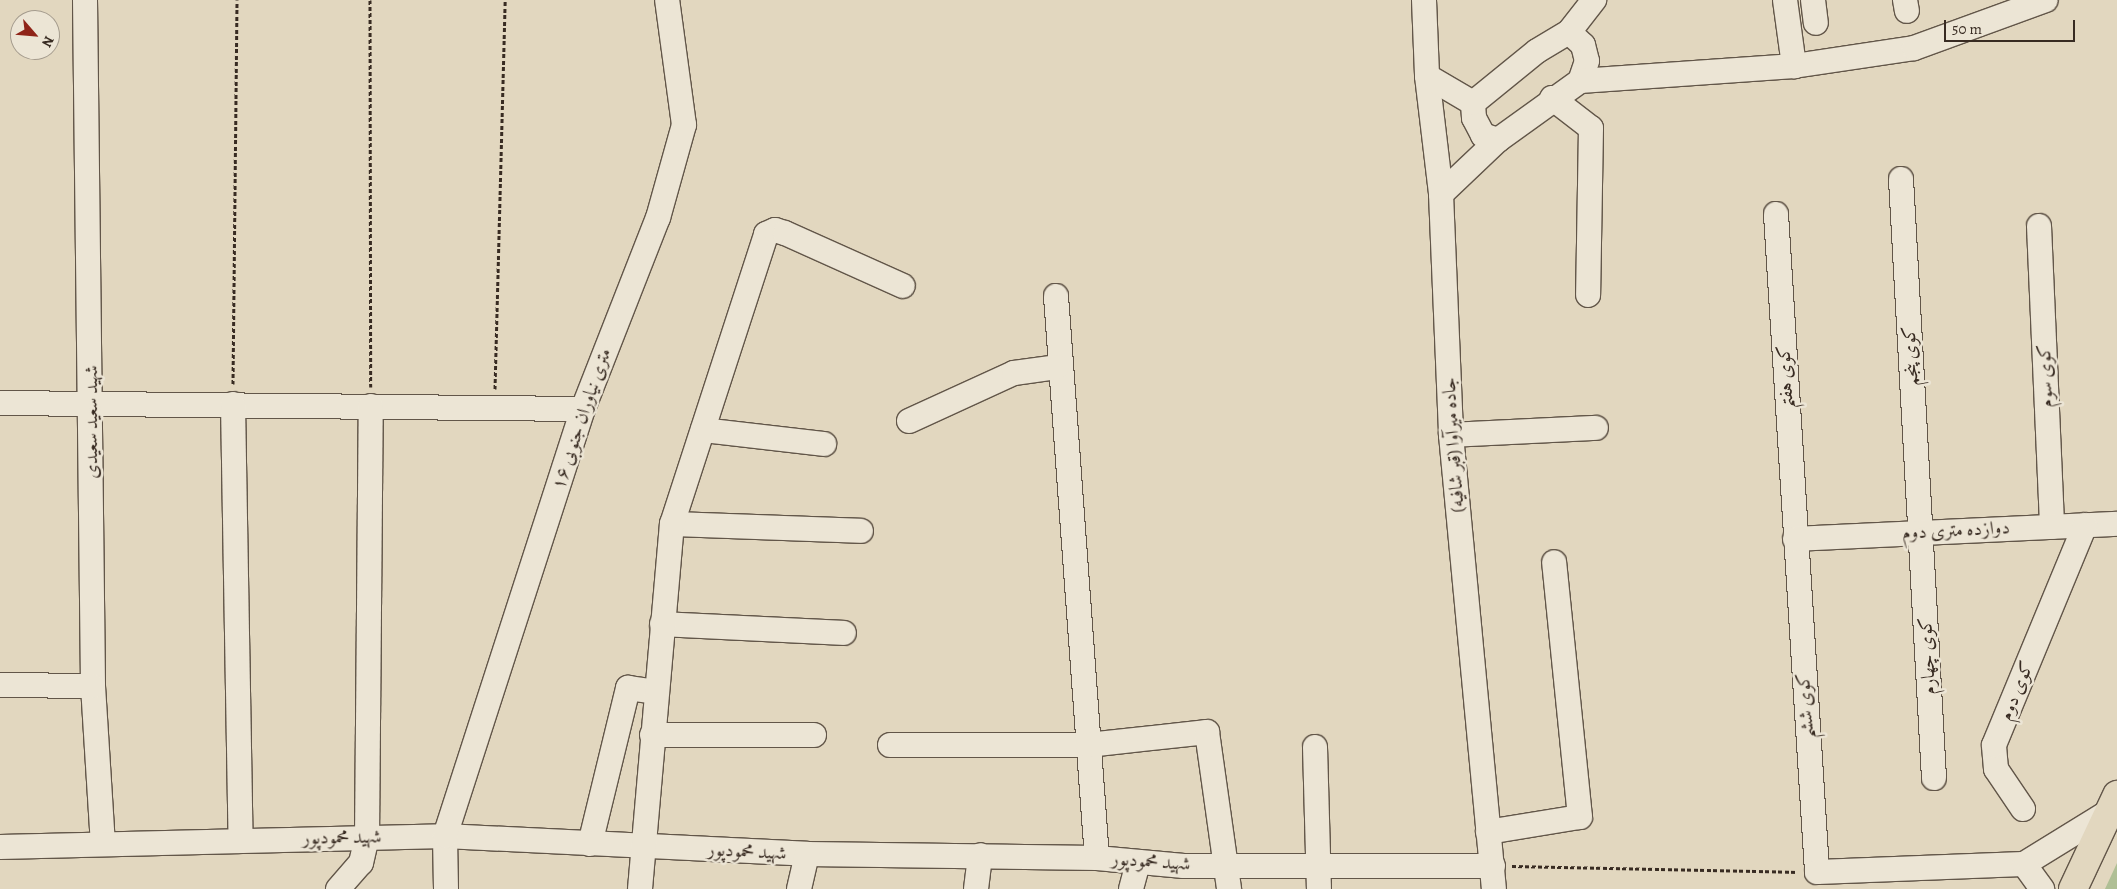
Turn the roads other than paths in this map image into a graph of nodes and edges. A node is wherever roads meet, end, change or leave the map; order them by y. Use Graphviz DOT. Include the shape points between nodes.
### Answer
graph roads {
  1 [pos="85,0"];
  2 [pos="667,0"];
  3 [pos="1424,0"];
  4 [pos="1594,0"];
  5 [pos="1785,0"];
  6 [pos="2046,0"];
  7 [pos="1569,32"];
  8 [pos="1794,66"];
  9 [pos="1427,76"];
  10 [pos="1580,81"];
  11 [pos="1552,98"];
  12 [pos="1473,103"];
  13 [pos="1498,140"];
  14 [pos="1901,179"];
  15 [pos="1442,194"];
  16 [pos="1776,214"];
  17 [pos="2040,226"];
  18 [pos="903,286"];
  19 [pos="1588,295"];
  20 [pos="1056,296"];
  21 [pos="1058,367"];
  22 [pos="92,402"];
  23 [pos="0,403"];
  24 [pos="233,404"];
  25 [pos="371,406"];
  26 [pos="583,409"];
  27 [pos="909,421"];
  28 [pos="1596,428"];
  29 [pos="703,430"];
  30 [pos="1451,435"];
  31 [pos="824,444"];
  32 [pos="672,524"];
  33 [pos="2117,524"];
  34 [pos="2084,526"];
  35 [pos="2052,527"];
  36 [pos="861,531"];
  37 [pos="1921,533"];
  38 [pos="1795,539"];
  39 [pos="1554,562"];
  40 [pos="662,624"];
  41 [pos="844,633"];
  42 [pos="0,685"];
  43 [pos="93,686"];
  44 [pos="656,692"];
  45 [pos="652,735"];
  46 [pos="814,735"];
  47 [pos="890,745"];
  48 [pos="1088,745"];
  49 [pos="1315,747"];
  50 [pos="1934,778"];
  51 [pos="2113,803"];
  52 [pos="2023,809"];
  53 [pos="1488,832"];
  54 [pos="445,836"];
  55 [pos="367,838"];
  56 [pos="240,841"];
  57 [pos="103,844"];
  58 [pos="590,844"];
  59 [pos="0,847"];
  60 [pos="643,847"];
  61 [pos="807,854"];
  62 [pos="980,855"];
  63 [pos="1097,858"];
  64 [pos="1138,862"];
  65 [pos="2024,864"];
  66 [pos="1227,865"];
  67 [pos="1319,878"];
  68 [pos="1494,878"];
  69 [pos="1932,880"];
  70 [pos="338,889"];
  71 [pos="446,889"];
  72 [pos="640,889"];
  73 [pos="799,889"];
  74 [pos="976,889"];
  75 [pos="1131,889"];
  76 [pos="1229,889"];
  77 [pos="2042,889"];
  78 [pos="2073,889"];
  1 -- 22 [label="street, شهید سعید سعیدی"];
  2 -- 26 [label="street, ۱۶ متری نیاوران جنوبی" via="684,126 658,218"];
  3 -- 9 [label="street, جاده میرآوا (قبر شافیه)"];
  4 -- 7 [label="street"];
  5 -- 8 [label="street"];
  6 -- 8 [label="street" via="1914,48"];
  7 -- 10 [label="street" via="1583,44 1587,61"];
  7 -- 12 [label="street" via="1537,50"];
  8 -- 10 [label="street"];
  9 -- 12 [label="street"];
  9 -- 15 [label="street, جاده میرآوا (قبر شافیه)"];
  10 -- 11 [label="street"];
  11 -- 13 [label="street"];
  11 -- 19 [label="street" via="1591,128"];
  12 -- 13 [label="street" via="1474,118 1483,135"];
  13 -- 15 [label="street"];
  14 -- 37 [label="street, کوی پنجم"];
  15 -- 30 [label="street, جاده میرآوا (قبر شافیه)"];
  16 -- 38 [label="street, کوی هفتم"];
  17 -- 35 [label="street, کوی سوم"];
  18 -- 29 [label="street" via="785,233 775,230 766,234"];
  20 -- 21 [label="street"];
  21 -- 27 [label="street" via="1014,373"];
  21 -- 48 [label="street"];
  22 -- 23 [label="street"];
  22 -- 24 [label="street"];
  22 -- 43 [label="street, شهید سعید سعیدی"];
  24 -- 25 [label="street"];
  24 -- 56 [label="street"];
  25 -- 26 [label="street"];
  25 -- 55 [label="street"];
  26 -- 54 [label="street, ۱۶ متری نیاوران جنوبی"];
  28 -- 30 [label="street"];
  29 -- 31 [label="street"];
  29 -- 32 [label="street"];
  30 -- 53 [label="street, جاده میرآوا (قبر شافیه)"];
  32 -- 36 [label="street"];
  32 -- 40 [label="street"];
  33 -- 34 [label="street, دوازده متری دوم"];
  34 -- 35 [label="street, دوازده متری دوم"];
  34 -- 52 [label="street, کوی دوم" via="1994,745 1996,769"];
  35 -- 37 [label="street, دوازده متری دوم"];
  37 -- 38 [label="street, دوازده متری دوم"];
  37 -- 50 [label="street, کوی چهارم"];
  38 -- 69 [label="street, کوی ششم" via="1816,872"];
  39 -- 53 [label="street" via="1580,817"];
  40 -- 41 [label="street"];
  40 -- 44 [label="street"];
  42 -- 43 [label="street"];
  43 -- 57 [label="street, شهید سعید سعیدی"];
  44 -- 45 [label="street"];
  44 -- 58 [label="street" via="628,688"];
  45 -- 46 [label="street"];
  45 -- 60 [label="street"];
  47 -- 48 [label="street"];
  48 -- 63 [label="street"];
  48 -- 66 [label="street" via="1206,732"];
  49 -- 67 [label="street"];
  51 -- 65 [label="street"];
  51 -- 78 [label="main road"];
  53 -- 68 [label="street, جاده میرآوا (قبر شافیه)"];
  54 -- 55 [label="street, شهید محمودپور"];
  54 -- 58 [label="street, شهید محمودپور"];
  54 -- 71 [label="street, ۱۶ متری نیاوران جنوبی"];
  55 -- 56 [label="street, شهید محمودپور"];
  55 -- 70 [label="street" via="361,863"];
  56 -- 57 [label="street, شهید محمودپور"];
  57 -- 59 [label="street, شهید محمودپور"];
  58 -- 60 [label="street, شهید محمودپور"];
  60 -- 61 [label="street, شهید محمودپور"];
  60 -- 72 [label="street"];
  61 -- 62 [label="street, شهید محمودپور"];
  61 -- 73 [label="street"];
  62 -- 63 [label="street, شهید محمودپور"];
  62 -- 74 [label="street"];
  63 -- 64 [label="street, شهید محمودپور"];
  64 -- 66 [label="street, شهید محمودپور"];
  64 -- 75 [label="street"];
  65 -- 69 [label="street"];
  65 -- 77 [label="street"];
  66 -- 67 [label="street, شهید محمودپور"];
  66 -- 76 [label="street"];
  67 -- 68 [label="street, شهید محمودپور"];
}
